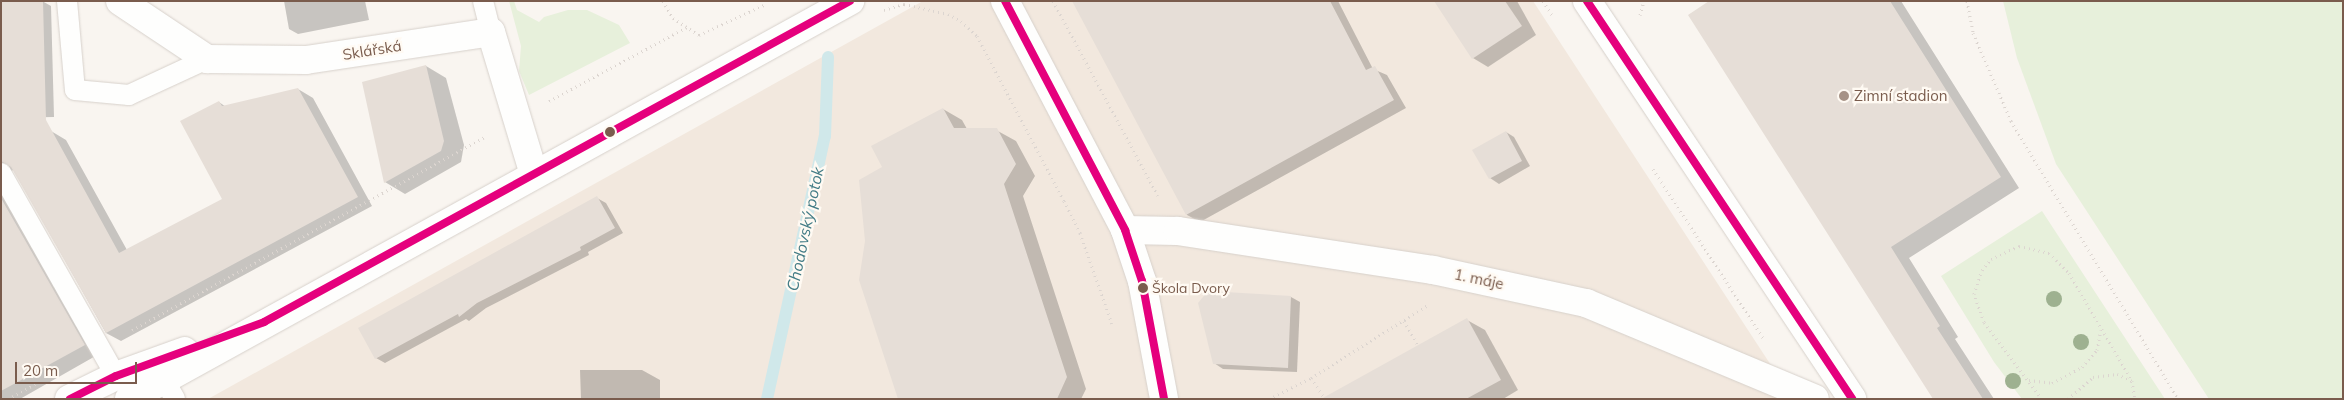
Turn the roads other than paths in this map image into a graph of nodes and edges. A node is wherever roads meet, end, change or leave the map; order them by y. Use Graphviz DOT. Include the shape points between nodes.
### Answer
graph roads {
  1 [pos="67,1"];
  2 [pos="120,1"];
  3 [pos="483,1"];
  4 [pos="850,1"];
  5 [pos="1005,1"];
  6 [pos="1587,1"];
  7 [pos="492,32"];
  8 [pos="207,59"];
  9 [pos="1,174"];
  10 [pos="534,174"];
  11 [pos="1125,230"];
  12 [pos="264,322"];
  13 [pos="123,387"];
  14 [pos="169,388"];
  15 [pos="1800,396"];
  16 [pos="69,399"];
  17 [pos="1164,399"];
  18 [pos="1852,399"];
  1 -- 8 [label="lane" via="75,90 128,95"];
  2 -- 8 [label="street"];
  3 -- 7 [label="lane"];
  4 -- 10 [label="street"];
  5 -- 11 [label="street"];
  6 -- 18 [label="street"];
  7 -- 8 [label="street, Sklářská" via="306,60"];
  7 -- 10 [label="street"];
  9 -- 13 [label="lane"];
  10 -- 12 [label="street"];
  11 -- 15 [label="street, 1. máje" via="1178,231 1433,270 1586,303"];
  11 -- 17 [label="street" via="1142,281"];
  12 -- 13 [label="street"];
  12 -- 14 [label="street"];
  13 -- 14 [label="street"];
  13 -- 16 [label="street"];
}
